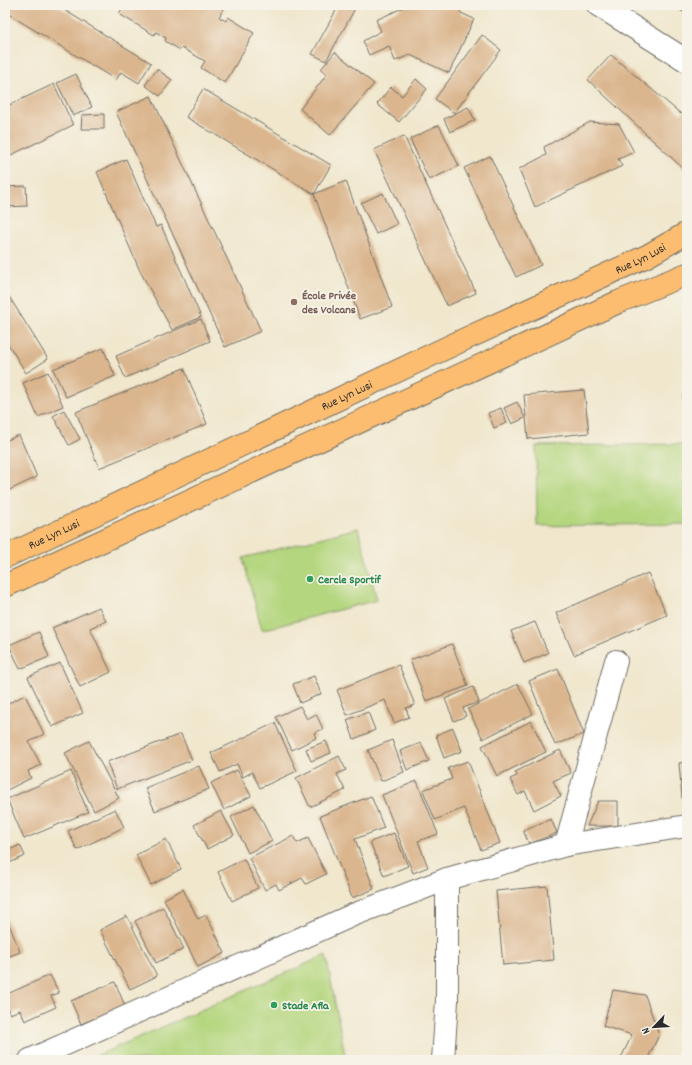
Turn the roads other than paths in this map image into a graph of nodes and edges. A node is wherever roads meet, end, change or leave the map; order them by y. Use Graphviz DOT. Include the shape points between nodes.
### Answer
graph roads {
  1 [pos="598,5"];
  2 [pos="687,61"];
  3 [pos="687,233"];
  4 [pos="687,274"];
  5 [pos="5,557"];
  6 [pos="5,586"];
  7 [pos="616,661"];
  8 [pos="687,826"];
  9 [pos="566,845"];
  10 [pos="447,879"];
  11 [pos="30,1060"];
  12 [pos="443,1060"];
  1 -- 2 [label="street"];
  3 -- 5 [label="main road, Rue Lyn Lusi" via="647,256 463,340"];
  4 -- 6 [label="main road" via="618,302"];
  7 -- 9 [label="street"];
  8 -- 9 [label="street"];
  9 -- 10 [label="street"];
  10 -- 11 [label="street" via="353,915"];
  10 -- 12 [label="street" via="447,1001"];
}
